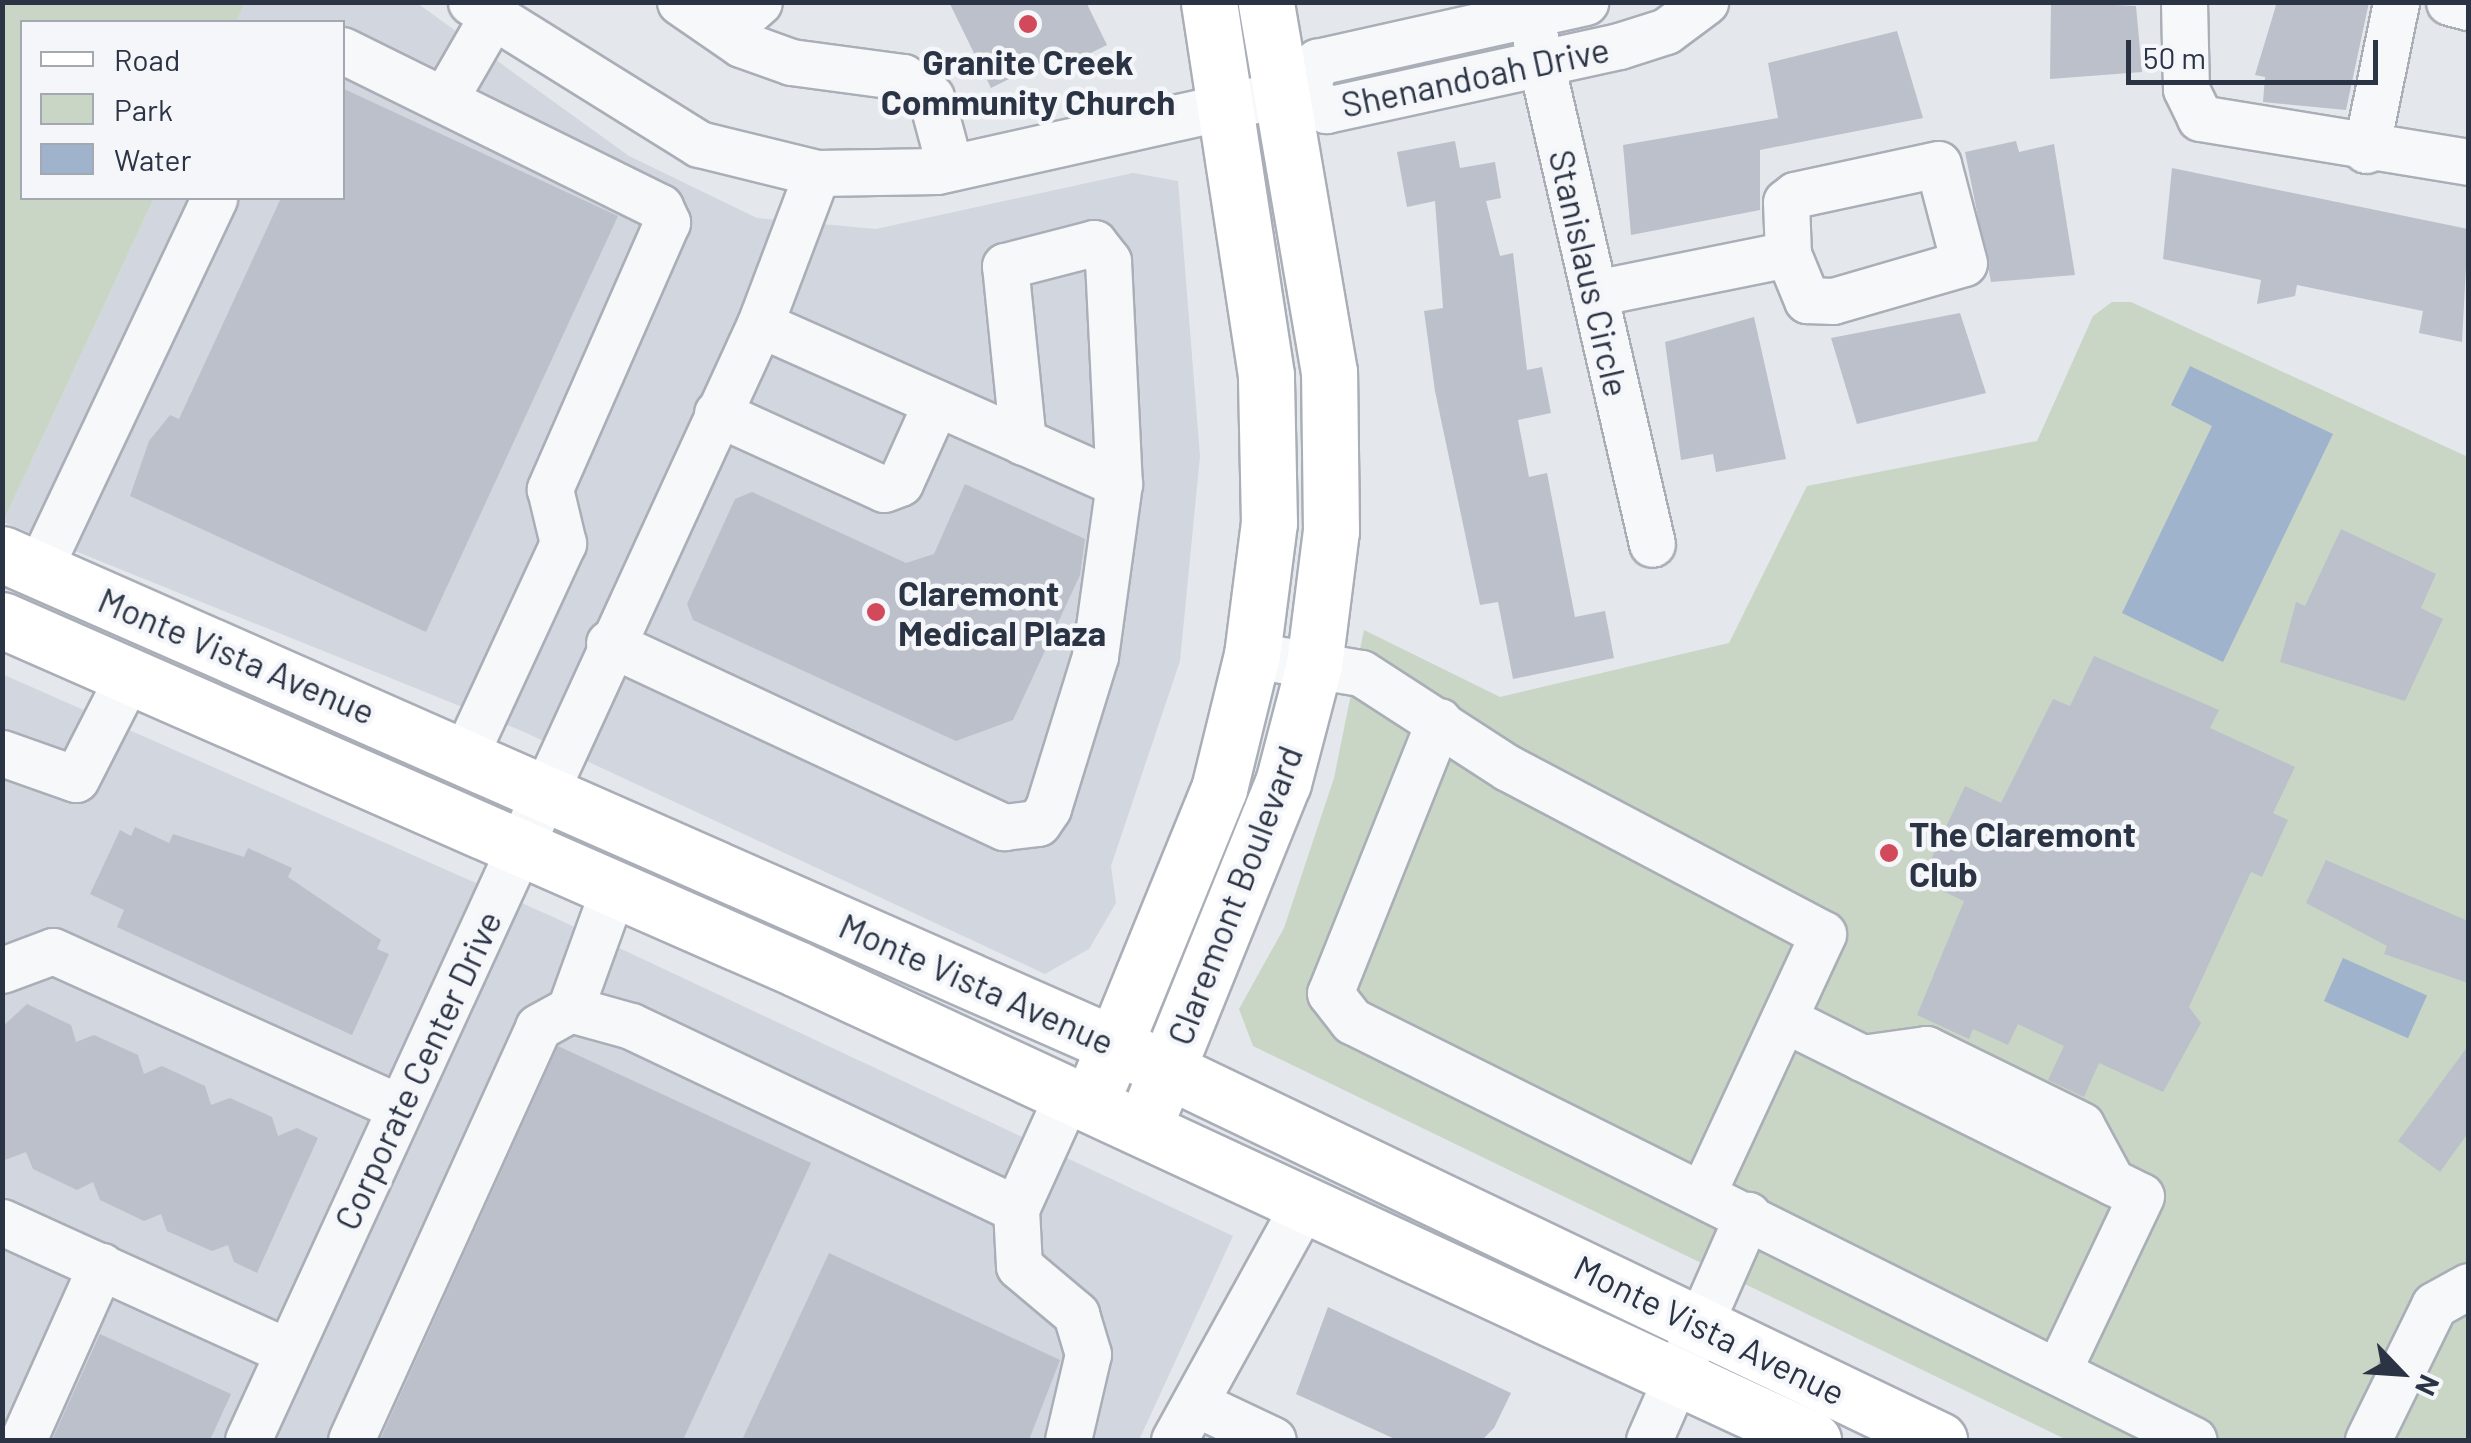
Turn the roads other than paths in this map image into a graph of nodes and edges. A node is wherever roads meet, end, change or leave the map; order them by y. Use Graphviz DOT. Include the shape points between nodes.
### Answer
graph roads {
  1 [pos="680,2"];
  2 [pos="759,2"];
  3 [pos="1208,2"];
  4 [pos="1266,2"];
  5 [pos="1585,2"];
  6 [pos="1705,2"];
  7 [pos="2184,2"];
  8 [pos="2396,2"];
  9 [pos="2449,2"];
  10 [pos="1528,7"];
  11 [pos="2468,8"];
  12 [pos="481,10"];
  13 [pos="725,32"];
  14 [pos="345,51"];
  15 [pos="1542,63"];
  16 [pos="1295,91"];
  17 [pos="444,100"];
  18 [pos="1223,108"];
  19 [pos="2366,150"];
  20 [pos="2468,162"];
  21 [pos="950,168"];
  22 [pos="817,173"];
  23 [pos="213,200"];
  24 [pos="1788,254"];
  25 [pos="1595,293"];
  26 [pos="760,324"];
  27 [pos="936,403"];
  28 [pos="718,413"];
  29 [pos="1023,442"];
  30 [pos="1120,484"];
  31 [pos="1652,544"];
  32 [pos="21,561"];
  33 [pos="2,620"];
  34 [pos="609,643"];
  35 [pos="1252,655"];
  36 [pos="1314,666"];
  37 [pos="128,677"];
  38 [pos="1440,721"];
  39 [pos="2,753"];
  40 [pos="466,754"];
  41 [pos="545,787"];
  42 [pos="518,849"];
  43 [pos="613,890"];
  44 [pos="2,970"];
  45 [pos="570,1008"];
  46 [pos="1784,1019"];
  47 [pos="1115,1045"];
  48 [pos="1167,1070"];
  49 [pos="1079,1099"];
  50 [pos="400,1108"];
  51 [pos="1142,1129"];
  52 [pos="1703,1192"];
  53 [pos="1306,1201"];
  54 [pos="1016,1209"];
  55 [pos="1748,1215"];
  56 [pos="2,1222"];
  57 [pos="101,1266"];
  58 [pos="2468,1286"];
  59 [pos="1698,1323"];
  60 [pos="288,1352"];
  61 [pos="2059,1369"];
  62 [pos="1675,1375"];
  63 [pos="1184,1422"];
  64 [pos="22,1440"];
  65 [pos="248,1440"];
  66 [pos="351,1440"];
  67 [pos="1068,1440"];
  68 [pos="1273,1440"];
  69 [pos="1650,1440"];
  70 [pos="1813,1440"];
  71 [pos="1939,1440"];
  72 [pos="2194,1440"];
  73 [pos="2368,1440"];
  1 -- 13 [label="street"];
  2 -- 13 [label="street"];
  3 -- 18 [label="main road, Claremont Boulevard"];
  4 -- 16 [label="main road, Claremont Boulevard"];
  5 -- 10 [label="street, Shenandoah Drive"];
  6 -- 15 [label="street, Shenandoah Drive" via="1666,31"];
  7 -- 19 [label="street" via="2186,89 2200,118"];
  8 -- 19 [label="street"];
  9 -- 11 [label="street"];
  10 -- 15 [label="street, Stanislaus Circle"];
  10 -- 16 [label="street, Shenandoah Drive" via="1317,62"];
  12 -- 17 [label="street"];
  12 -- 22 [label="street" via="698,144"];
  13 -- 21 [label="street" via="791,62 903,77 931,96"];
  14 -- 17 [label="street"];
  15 -- 16 [label="street, Shenandoah Drive" via="1326,110"];
  15 -- 25 [label="street, Stanislaus Circle"];
  16 -- 18 [label="street"];
  16 -- 36 [label="main road, Claremont Boulevard" via="1329,372 1331,530"];
  17 -- 40 [label="street" via="660,207 668,222 550,489 563,543"];
  18 -- 21 [label="street"];
  18 -- 35 [label="main road, Claremont Boulevard" via="1266,375 1268,523"];
  19 -- 20 [label="street"];
  21 -- 22 [label="street"];
  22 -- 26 [label="street, Corporate Center Drive"];
  23 -- 32 [label="street"];
  24 -- 25 [label="street"];
  25 -- 31 [label="street, Stanislaus Circle"];
  26 -- 27 [label="street"];
  26 -- 28 [label="street, Corporate Center Drive"];
  27 -- 28 [label="street" via="900,483 884,489"];
  27 -- 29 [label="street"];
  28 -- 34 [label="street, Corporate Center Drive"];
  29 -- 30 [label="street"];
  29 -- 30 [label="street" via="1005,266 1094,243 1108,261"];
  30 -- 34 [label="street" via="1096,656 1066,764 1038,823 1022,829"];
  32 -- 40 [label="main road, Monte Vista Avenue"];
  33 -- 37 [label="main road, Monte Vista Avenue"];
  34 -- 41 [label="street, Corporate Center Drive"];
  35 -- 36 [label="street"];
  35 -- 47 [label="main road, Claremont Boulevard" via="1219,790"];
  36 -- 38 [label="street" via="1361,674"];
  36 -- 48 [label="main road, Claremont Boulevard" via="1283,782"];
  37 -- 39 [label="street" via="76,779"];
  37 -- 42 [label="main road, Monte Vista Avenue"];
  38 -- 46 [label="street" via="1541,786 1823,934"];
  38 -- 52 [label="street" via="1330,993 1352,1021"];
  40 -- 41 [label="main road, Monte Vista Avenue"];
  41 -- 42 [label="street, Corporate Center Drive"];
  41 -- 47 [label="main road, Monte Vista Avenue"];
  42 -- 43 [label="main road, Monte Vista Avenue"];
  42 -- 50 [label="street, Corporate Center Drive"];
  43 -- 45 [label="street"];
  43 -- 49 [label="main road, Monte Vista Avenue"];
  44 -- 50 [label="street" via="53,951"];
  45 -- 54 [label="street" via="631,1026"];
  45 -- 66 [label="street" via="538,1028"];
  46 -- 52 [label="street"];
  46 -- 61 [label="street" via="1862,1058 1926,1048 2004,1108 2080,1124 2112,1182 2140,1196"];
  47 -- 48 [label="main road, Monte Vista Avenue"];
  47 -- 49 [label="main road, Claremont Boulevard"];
  48 -- 51 [label="main road, Claremont Boulevard"];
  48 -- 59 [label="main road, Monte Vista Avenue"];
  49 -- 51 [label="main road, Monte Vista Avenue"];
  49 -- 54 [label="street"];
  50 -- 60 [label="street, Corporate Center Drive"];
  51 -- 53 [label="main road, Monte Vista Avenue"];
  52 -- 55 [label="street"];
  53 -- 62 [label="main road, Monte Vista Avenue"];
  53 -- 63 [label="street"];
  54 -- 67 [label="street" via="1019,1266 1076,1314 1088,1354"];
  55 -- 59 [label="street"];
  55 -- 61 [label="street"];
  56 -- 57 [label="street"];
  57 -- 60 [label="street"];
  57 -- 64 [label="street"];
  58 -- 73 [label="street" via="2434,1305"];
  59 -- 62 [label="street"];
  59 -- 71 [label="main road, Monte Vista Avenue"];
  60 -- 65 [label="street, Corporate Center Drive"];
  61 -- 72 [label="street"];
  62 -- 69 [label="street"];
  62 -- 70 [label="main road, Monte Vista Avenue"];
  63 -- 68 [label="street"];
}
